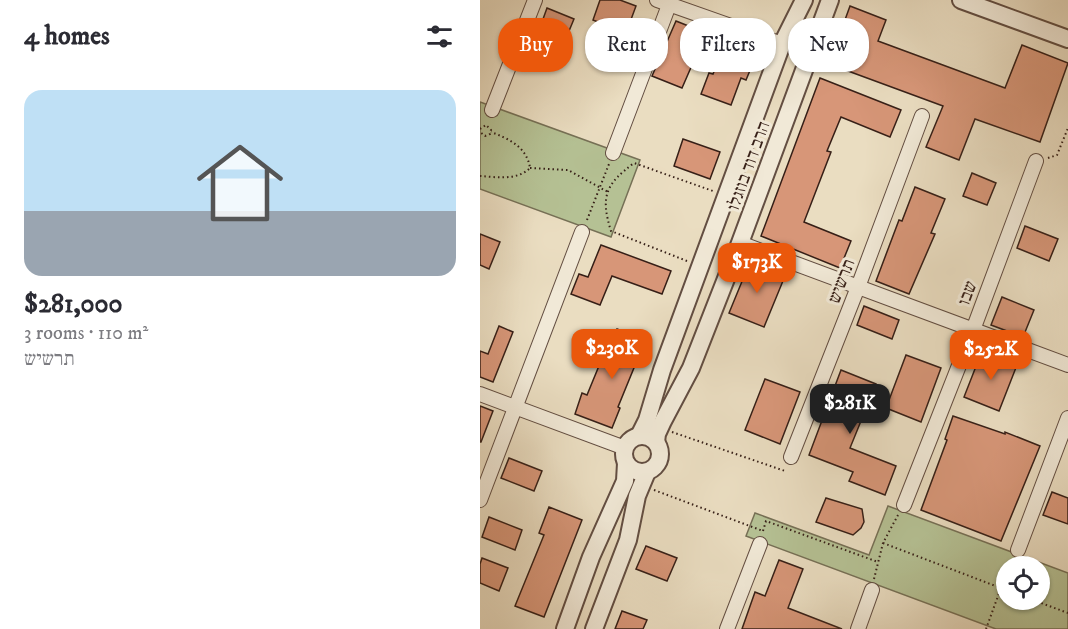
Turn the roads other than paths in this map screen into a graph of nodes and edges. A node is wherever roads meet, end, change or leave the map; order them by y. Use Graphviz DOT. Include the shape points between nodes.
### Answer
graph roads {
  1 [pos="536,0"];
  2 [pos="804,0"];
  3 [pos="830,0"];
  4 [pos="962,0"];
  5 [pos="994,0"];
  6 [pos="663,2"];
  7 [pos="1068,27"];
  8 [pos="1068,39"];
  9 [pos="782,44"];
  10 [pos="492,110"];
  11 [pos="922,116"];
  12 [pos="613,153"];
  13 [pos="1036,161"];
  14 [pos="582,232"];
  15 [pos="740,243"];
  16 [pos="858,287"];
  17 [pos="973,330"];
  18 [pos="1068,365"];
  19 [pos="480,394"];
  20 [pos="515,408"];
  21 [pos="1068,418"];
  22 [pos="639,436"];
  23 [pos="656,442"];
  24 [pos="625,456"];
  25 [pos="791,457"];
  26 [pos="647,472"];
  27 [pos="480,500"];
  28 [pos="904,505"];
  29 [pos="762,537"];
  30 [pos="1018,550"];
  31 [pos="872,590"];
  32 [pos="565,629"];
  33 [pos="594,629"];
  34 [pos="727,629"];
  35 [pos="858,629"];
  1 -- 10 [label="street"];
  2 -- 9 [label="street, הרב דוד בוזגלו"];
  3 -- 15 [label="street, הרב דוד בוזגלו"];
  4 -- 8 [label="street"];
  5 -- 7 [label="street"];
  6 -- 9 [label="street"];
  6 -- 12 [label="street"];
  9 -- 22 [label="street, הרב דוד בוזגלו"];
  11 -- 16 [label="street, תרשיש"];
  13 -- 17 [label="street, שבו"];
  14 -- 20 [label="street"];
  15 -- 16 [label="street"];
  15 -- 23 [label="street, הרב דוד בוזגלו" via="691,368"];
  16 -- 17 [label="street"];
  16 -- 25 [label="street, תרשיש"];
  17 -- 18 [label="street"];
  17 -- 28 [label="street, שבו"];
  19 -- 20 [label="street"];
  20 -- 24 [label="street"];
  20 -- 27 [label="street"];
  21 -- 30 [label="street"];
  22 -- 23 [label="street"];
  22 -- 24 [label="street" via="629,441"];
  23 -- 26 [label="street" via="660,459"];
  24 -- 26 [label="street" via="635,471"];
  24 -- 32 [label="street" via="625,481"];
  26 -- 33 [label="street" via="637,496 628,540"];
  29 -- 34 [label="street"];
  31 -- 35 [label="street"];
}
